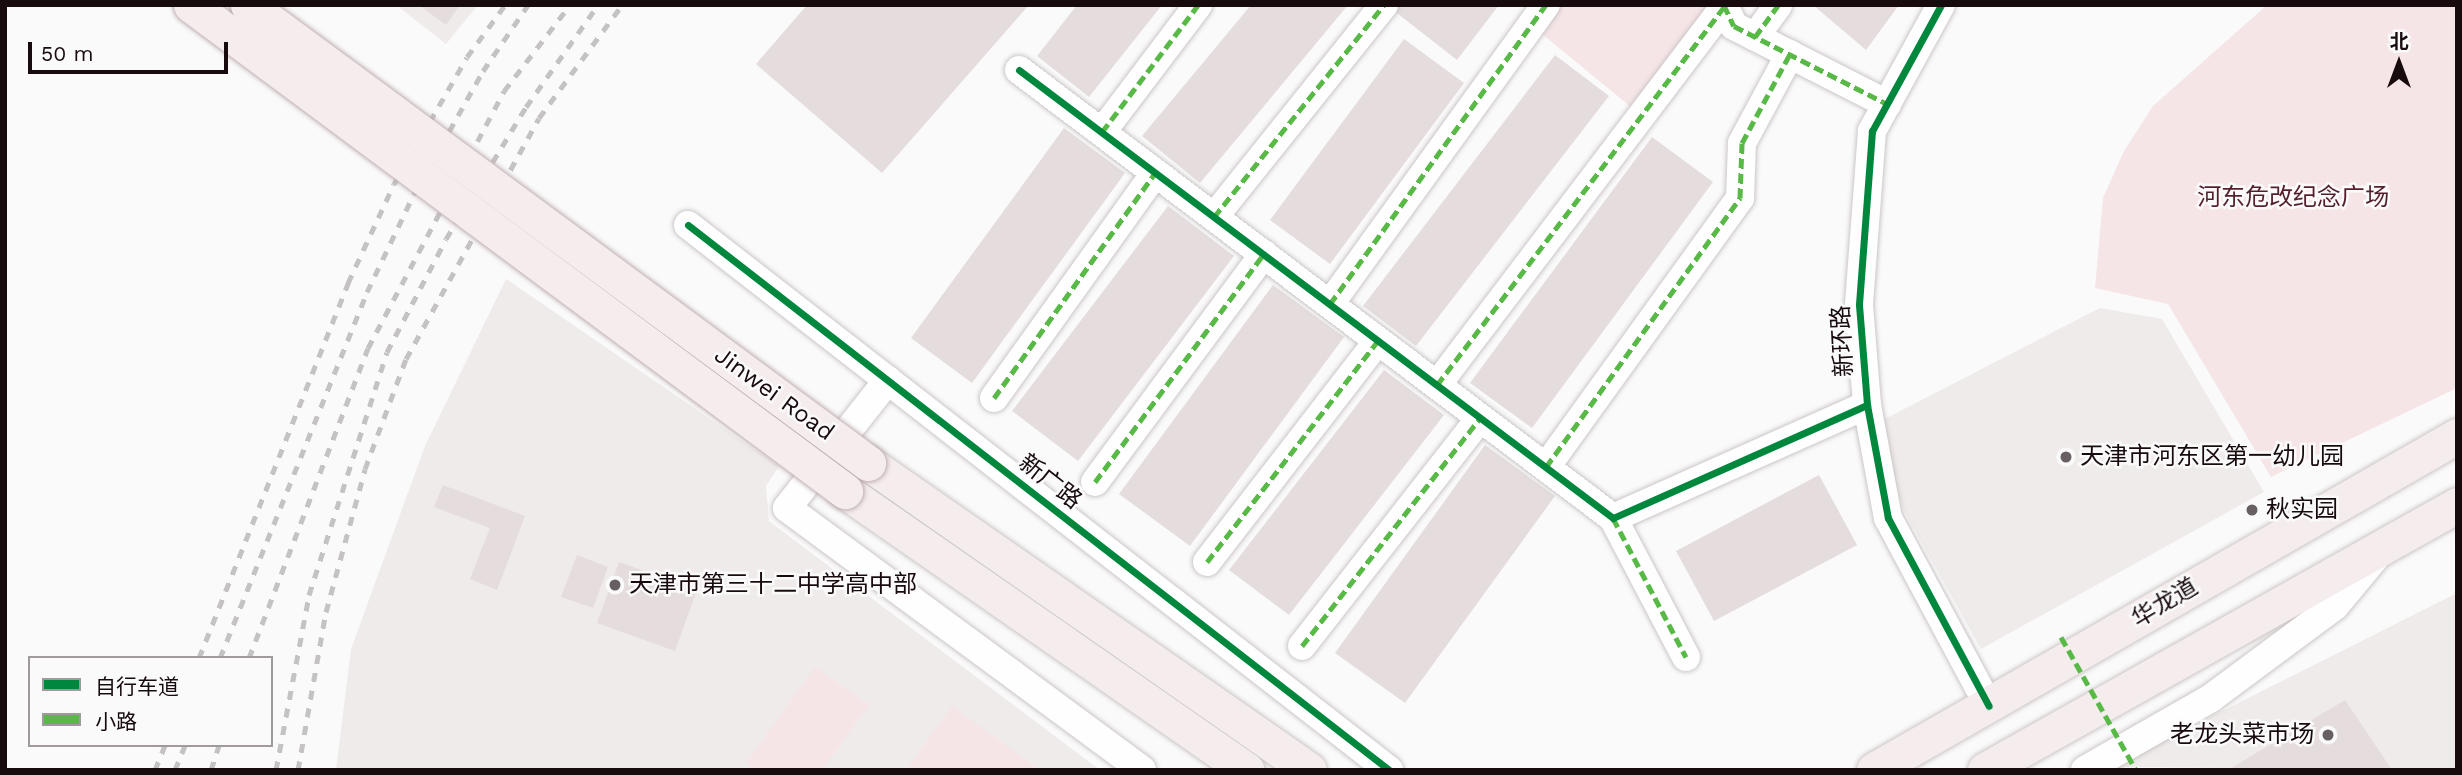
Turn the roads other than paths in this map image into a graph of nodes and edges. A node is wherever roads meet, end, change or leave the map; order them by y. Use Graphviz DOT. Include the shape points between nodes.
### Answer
graph roads {
  1 [pos="191,5"];
  2 [pos="248,5"];
  3 [pos="1198,5"];
  4 [pos="1384,5"];
  5 [pos="1546,5"];
  6 [pos="1777,5"];
  7 [pos="1941,5"];
  8 [pos="1725,6"];
  9 [pos="1755,37"];
  10 [pos="1790,54"];
  11 [pos="1019,70"];
  12 [pos="1887,104"];
  13 [pos="1102,132"];
  14 [pos="1155,173"];
  15 [pos="1214,217"];
  16 [pos="688,225"];
  17 [pos="1264,254"];
  18 [pos="1330,304"];
  19 [pos="1378,341"];
  20 [pos="888,380"];
  21 [pos="1437,385"];
  22 [pos="994,398"];
  23 [pos="1867,405"];
  24 [pos="1480,418"];
  25 [pos="2457,436"];
  26 [pos="1546,467"];
  27 [pos="1095,482"];
  28 [pos="2457,505"];
  29 [pos="1613,518"];
  30 [pos="2387,543"];
  31 [pos="1207,562"];
  32 [pos="1302,646"];
  33 [pos="1686,657"];
  34 [pos="1989,706"];
  35 [pos="2094,768"];
  36 [pos="1142,770"];
  37 [pos="1246,770"];
  38 [pos="1309,770"];
  39 [pos="1389,770"];
  40 [pos="1874,770"];
  41 [pos="1985,770"];
  1 -- 37 [label="main road, Jinwei Road, bridge" via="845,491"];
  2 -- 38 [label="main road, Jinwei Road, bridge" via="868,463"];
  3 -- 13 [label="street"];
  4 -- 15 [label="street"];
  5 -- 18 [label="street"];
  6 -- 9 [label="street"];
  7 -- 12 [label="street, 新环路"];
  8 -- 9 [label="street" via="1734,26"];
  8 -- 21 [label="street"];
  9 -- 10 [label="street"];
  10 -- 12 [label="street"];
  10 -- 26 [label="street" via="1742,144 1740,198"];
  11 -- 13 [label="street"];
  12 -- 23 [label="street, 新环路" via="1872,131 1859,305"];
  13 -- 14 [label="street"];
  14 -- 15 [label="street"];
  14 -- 22 [label="street"];
  15 -- 17 [label="street"];
  16 -- 20 [label="street, 新广路"];
  17 -- 18 [label="street"];
  17 -- 27 [label="street"];
  18 -- 19 [label="street"];
  19 -- 21 [label="street"];
  19 -- 31 [label="street"];
  20 -- 36 [label="street" via="787,508"];
  20 -- 39 [label="street, 新广路"];
  21 -- 24 [label="street"];
  23 -- 29 [label="street"];
  23 -- 34 [label="street, 新环路" via="1888,518"];
  24 -- 26 [label="street"];
  24 -- 32 [label="street"];
  25 -- 34 [label="main road, 华龙道"];
  26 -- 29 [label="street"];
  28 -- 30 [label="main road"];
  29 -- 33 [label="street"];
  30 -- 35 [label="street" via="2335,606 2211,698"];
  30 -- 41 [label="main road"];
  34 -- 40 [label="main road, 华龙道"];
}
